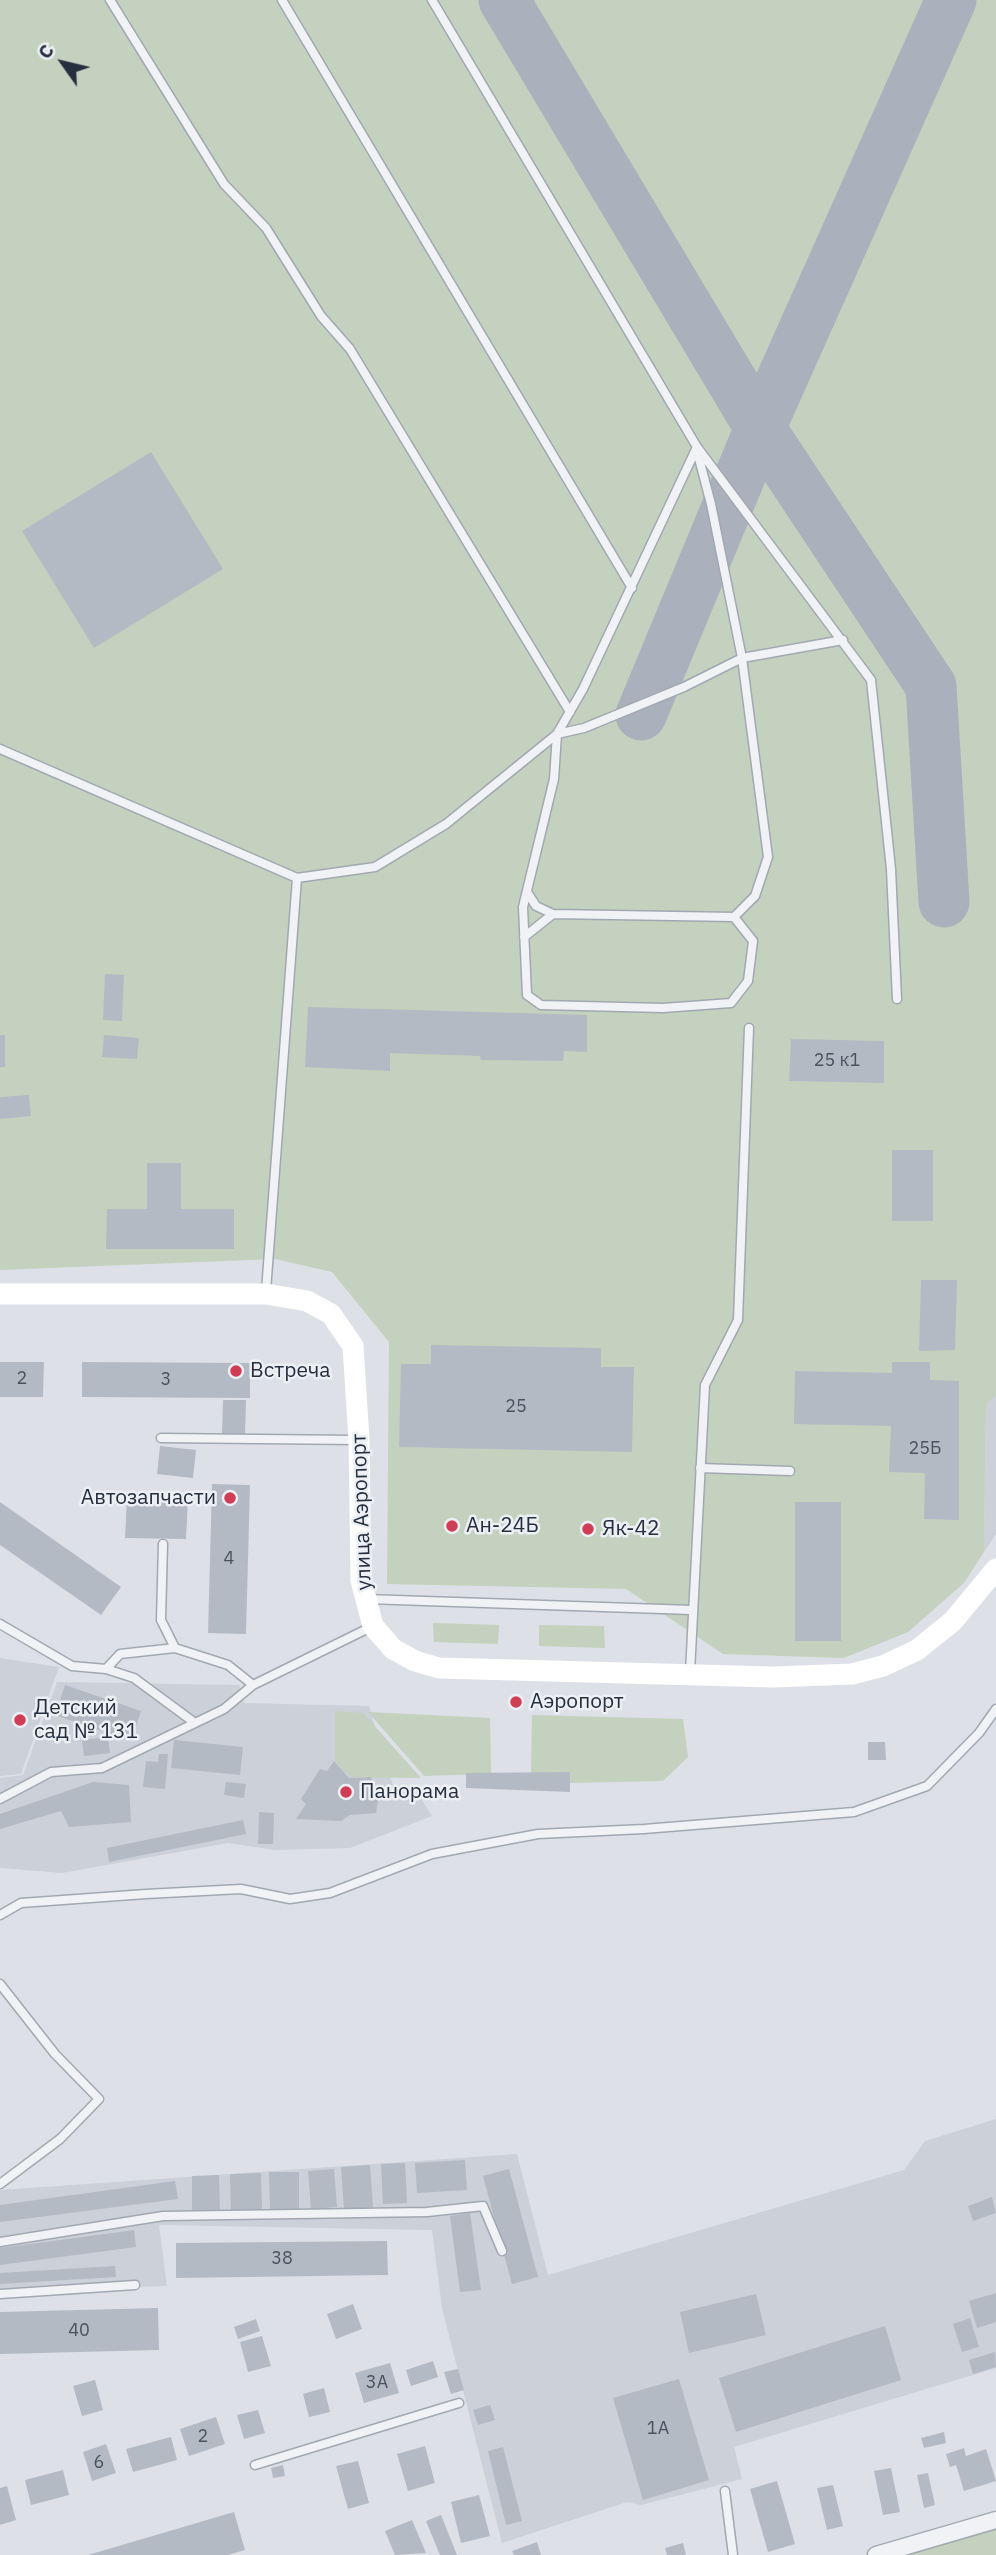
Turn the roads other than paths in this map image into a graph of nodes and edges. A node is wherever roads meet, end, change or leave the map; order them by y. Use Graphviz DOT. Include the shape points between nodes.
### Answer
graph roads {
  1 [pos="110,0"];
  2 [pos="282,0"];
  3 [pos="432,0"];
  4 [pos="696,447"];
  5 [pos="632,587"];
  6 [pos="843,640"];
  7 [pos="742,658"];
  8 [pos="570,712"];
  9 [pos="557,734"];
  10 [pos="0,750"];
  11 [pos="297,878"];
  12 [pos="527,892"];
  13 [pos="553,914"];
  14 [pos="734,917"];
  15 [pos="524,937"];
  16 [pos="897,999"];
  17 [pos="749,1028"];
  18 [pos="0,1294"];
  19 [pos="266,1294"];
  20 [pos="161,1438"];
  21 [pos="359,1440"];
  22 [pos="700,1468"];
  23 [pos="790,1471"];
  24 [pos="163,1544"];
  25 [pos="996,1569"];
  26 [pos="364,1599"];
  27 [pos="692,1610"];
  28 [pos="0,1624"];
  29 [pos="373,1626"];
  30 [pos="175,1648"];
  31 [pos="106,1669"];
  32 [pos="690,1675"];
  33 [pos="253,1685"];
  34 [pos="996,1709"];
  35 [pos="195,1723"];
  36 [pos="0,1799"];
  37 [pos="0,1915"];
  38 [pos="0,1984"];
  39 [pos="0,2184"];
  40 [pos="0,2242"];
  41 [pos="502,2251"];
  42 [pos="135,2285"];
  43 [pos="0,2294"];
  44 [pos="460,2403"];
  45 [pos="255,2465"];
  46 [pos="724,2491"];
  47 [pos="996,2520"];
  48 [pos="902,2551"];
  49 [pos="733,2555"];
  50 [pos="876,2555"];
  1 -- 8 [label="lane" via="224,184 266,228 321,316 350,349"];
  2 -- 5 [label="lane"];
  3 -- 4 [label="lane"];
  4 -- 5 [label="lane"];
  4 -- 6 [label="lane"];
  4 -- 7 [label="lane"];
  5 -- 8 [label="lane"];
  6 -- 7 [label="lane"];
  6 -- 16 [label="lane" via="871,680 891,869"];
  7 -- 9 [label="lane" via="684,687 584,728"];
  7 -- 14 [label="lane" via="768,857 755,897"];
  8 -- 9 [label="lane"];
  9 -- 11 [label="lane" via="446,824 375,867"];
  9 -- 12 [label="lane" via="554,779"];
  10 -- 11 [label="lane"];
  11 -- 19 [label="lane"];
  12 -- 13 [label="lane" via="537,906"];
  12 -- 15 [label="lane"];
  13 -- 14 [label="lane"];
  13 -- 15 [label="lane"];
  14 -- 15 [label="lane" via="752,941 748,981 731,1003 663,1008 541,1005 527,995"];
  17 -- 22 [label="lane" via="738,1320 705,1385"];
  18 -- 19 [label="main road, улица Аэропорт"];
  19 -- 21 [label="main road, улица Аэропорт" via="307,1301 331,1314 353,1346"];
  20 -- 21 [label="lane"];
  21 -- 26 [label="main road, улица Аэропорт"];
  22 -- 23 [label="lane"];
  22 -- 27 [label="lane"];
  24 -- 30 [label="lane" via="161,1620"];
  25 -- 32 [label="main road, улица Аэропорт" via="935,1637 883,1666 833,1675"];
  26 -- 27 [label="lane"];
  26 -- 29 [label="main road, улица Аэропорт"];
  27 -- 32 [label="lane"];
  28 -- 31 [label="lane" via="72,1666"];
  29 -- 32 [label="main road, улица Аэропорт" via="393,1649 439,1668"];
  29 -- 33 [label="lane"];
  30 -- 31 [label="lane" via="120,1654"];
  30 -- 33 [label="lane" via="228,1665"];
  31 -- 35 [label="lane" via="134,1678"];
  33 -- 35 [label="lane" via="223,1709"];
  34 -- 37 [label="lane" via="927,1786 854,1812 538,1833 432,1854 330,1893 290,1899 241,1889 146,1894 21,1903"];
  35 -- 36 [label="lane" via="102,1768 51,1772"];
  38 -- 39 [label="lane" via="55,2054 99,2099 60,2138"];
  40 -- 41 [label="lane" via="163,2216 427,2212 483,2206"];
  42 -- 43 [label="lane"];
  44 -- 45 [label="lane"];
  46 -- 49 [label="lane"];
  47 -- 48 [label="street"];
  48 -- 50 [label="street"];
}
